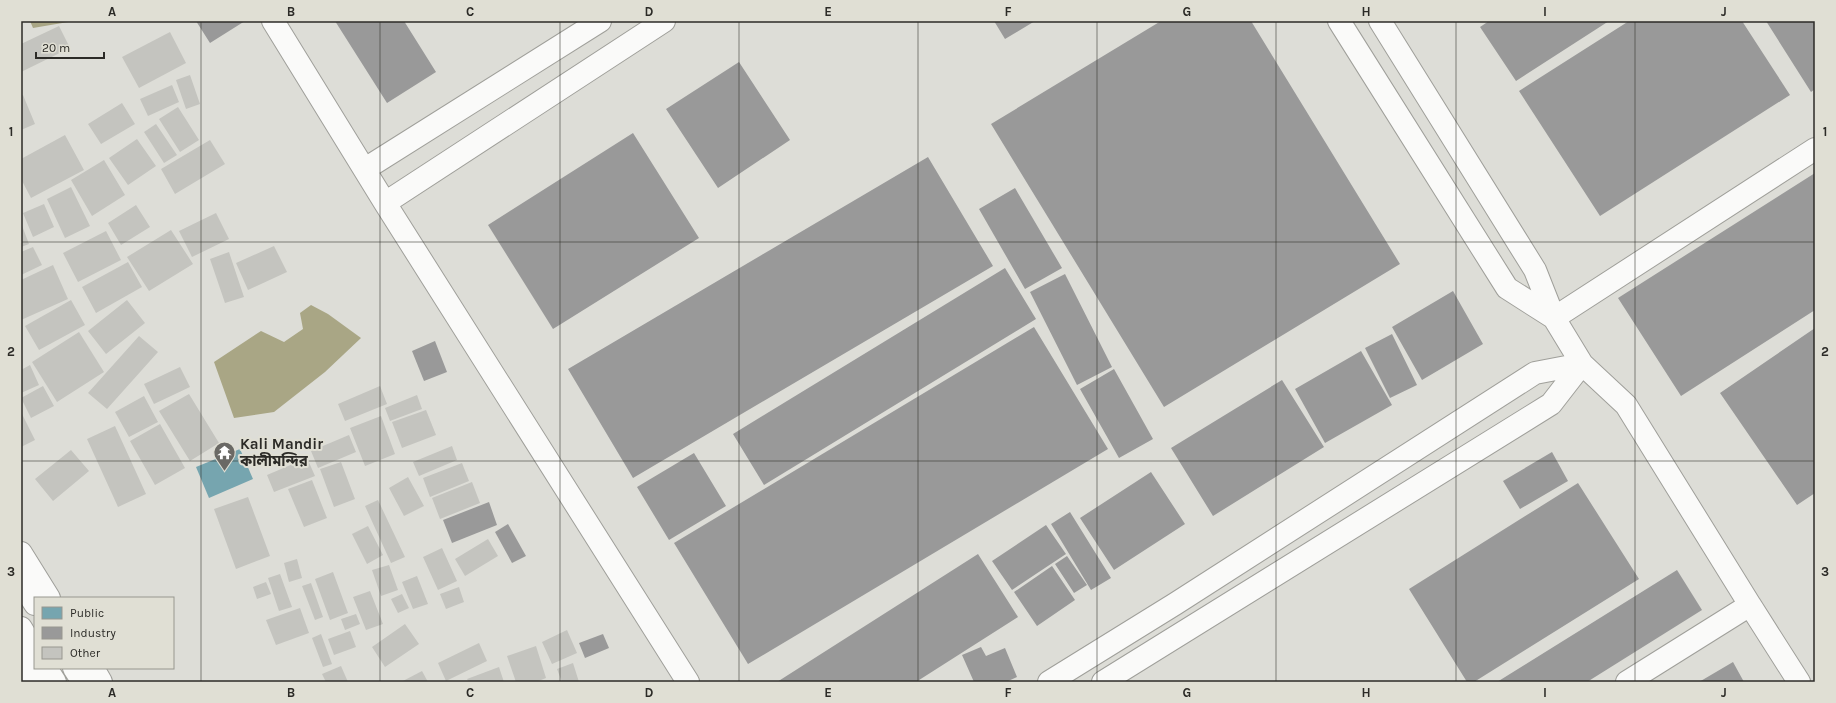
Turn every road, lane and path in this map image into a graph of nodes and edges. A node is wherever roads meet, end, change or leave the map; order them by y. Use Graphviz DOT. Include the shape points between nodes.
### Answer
graph roads {
  1 [pos="272,21"];
  2 [pos="600,21"];
  3 [pos="664,21"];
  4 [pos="1339,21"];
  5 [pos="1380,21"];
  6 [pos="1815,150"];
  7 [pos="365,169"];
  8 [pos="385,203"];
  9 [pos="1554,318"];
  10 [pos="1582,364"];
  11 [pos="21,553"];
  12 [pos="21,582"];
  13 [pos="48,597"];
  14 [pos="34,602"];
  15 [pos="1750,605"];
  16 [pos="21,628"];
  17 [pos="34,648"];
  18 [pos="21,660"];
  19 [pos="47,669"];
  20 [pos="75,669"];
  21 [pos="94,669"];
  22 [pos="35,682"];
  23 [pos="55,682"];
  24 [pos="83,682"];
  25 [pos="101,682"];
  26 [pos="688,682"];
  27 [pos="1049,682"];
  28 [pos="1103,682"];
  29 [pos="1627,682"];
  30 [pos="1799,682"];
  1 -- 7 [label="main road"];
  2 -- 7 [label="main road"];
  3 -- 8 [label="main road"];
  4 -- 9 [label="main road" via="1507,288"];
  5 -- 9 [label="main road" via="1535,270"];
  6 -- 9 [label="main road"];
  7 -- 8 [label="main road"];
  8 -- 26 [label="main road"];
  9 -- 10 [label="main road"];
  10 -- 15 [label="main road" via="1626,405"];
  10 -- 27 [label="main road" via="1535,373"];
  10 -- 28 [label="main road" via="1551,404"];
  11 -- 13 [label="main road"];
  12 -- 14 [label="main road"];
  15 -- 29 [label="main road"];
  15 -- 30 [label="main road"];
  16 -- 17 [label="main road"];
  18 -- 22 [label="main road"];
  19 -- 23 [label="main road"];
  20 -- 24 [label="main road"];
  21 -- 25 [label="main road"];
}
